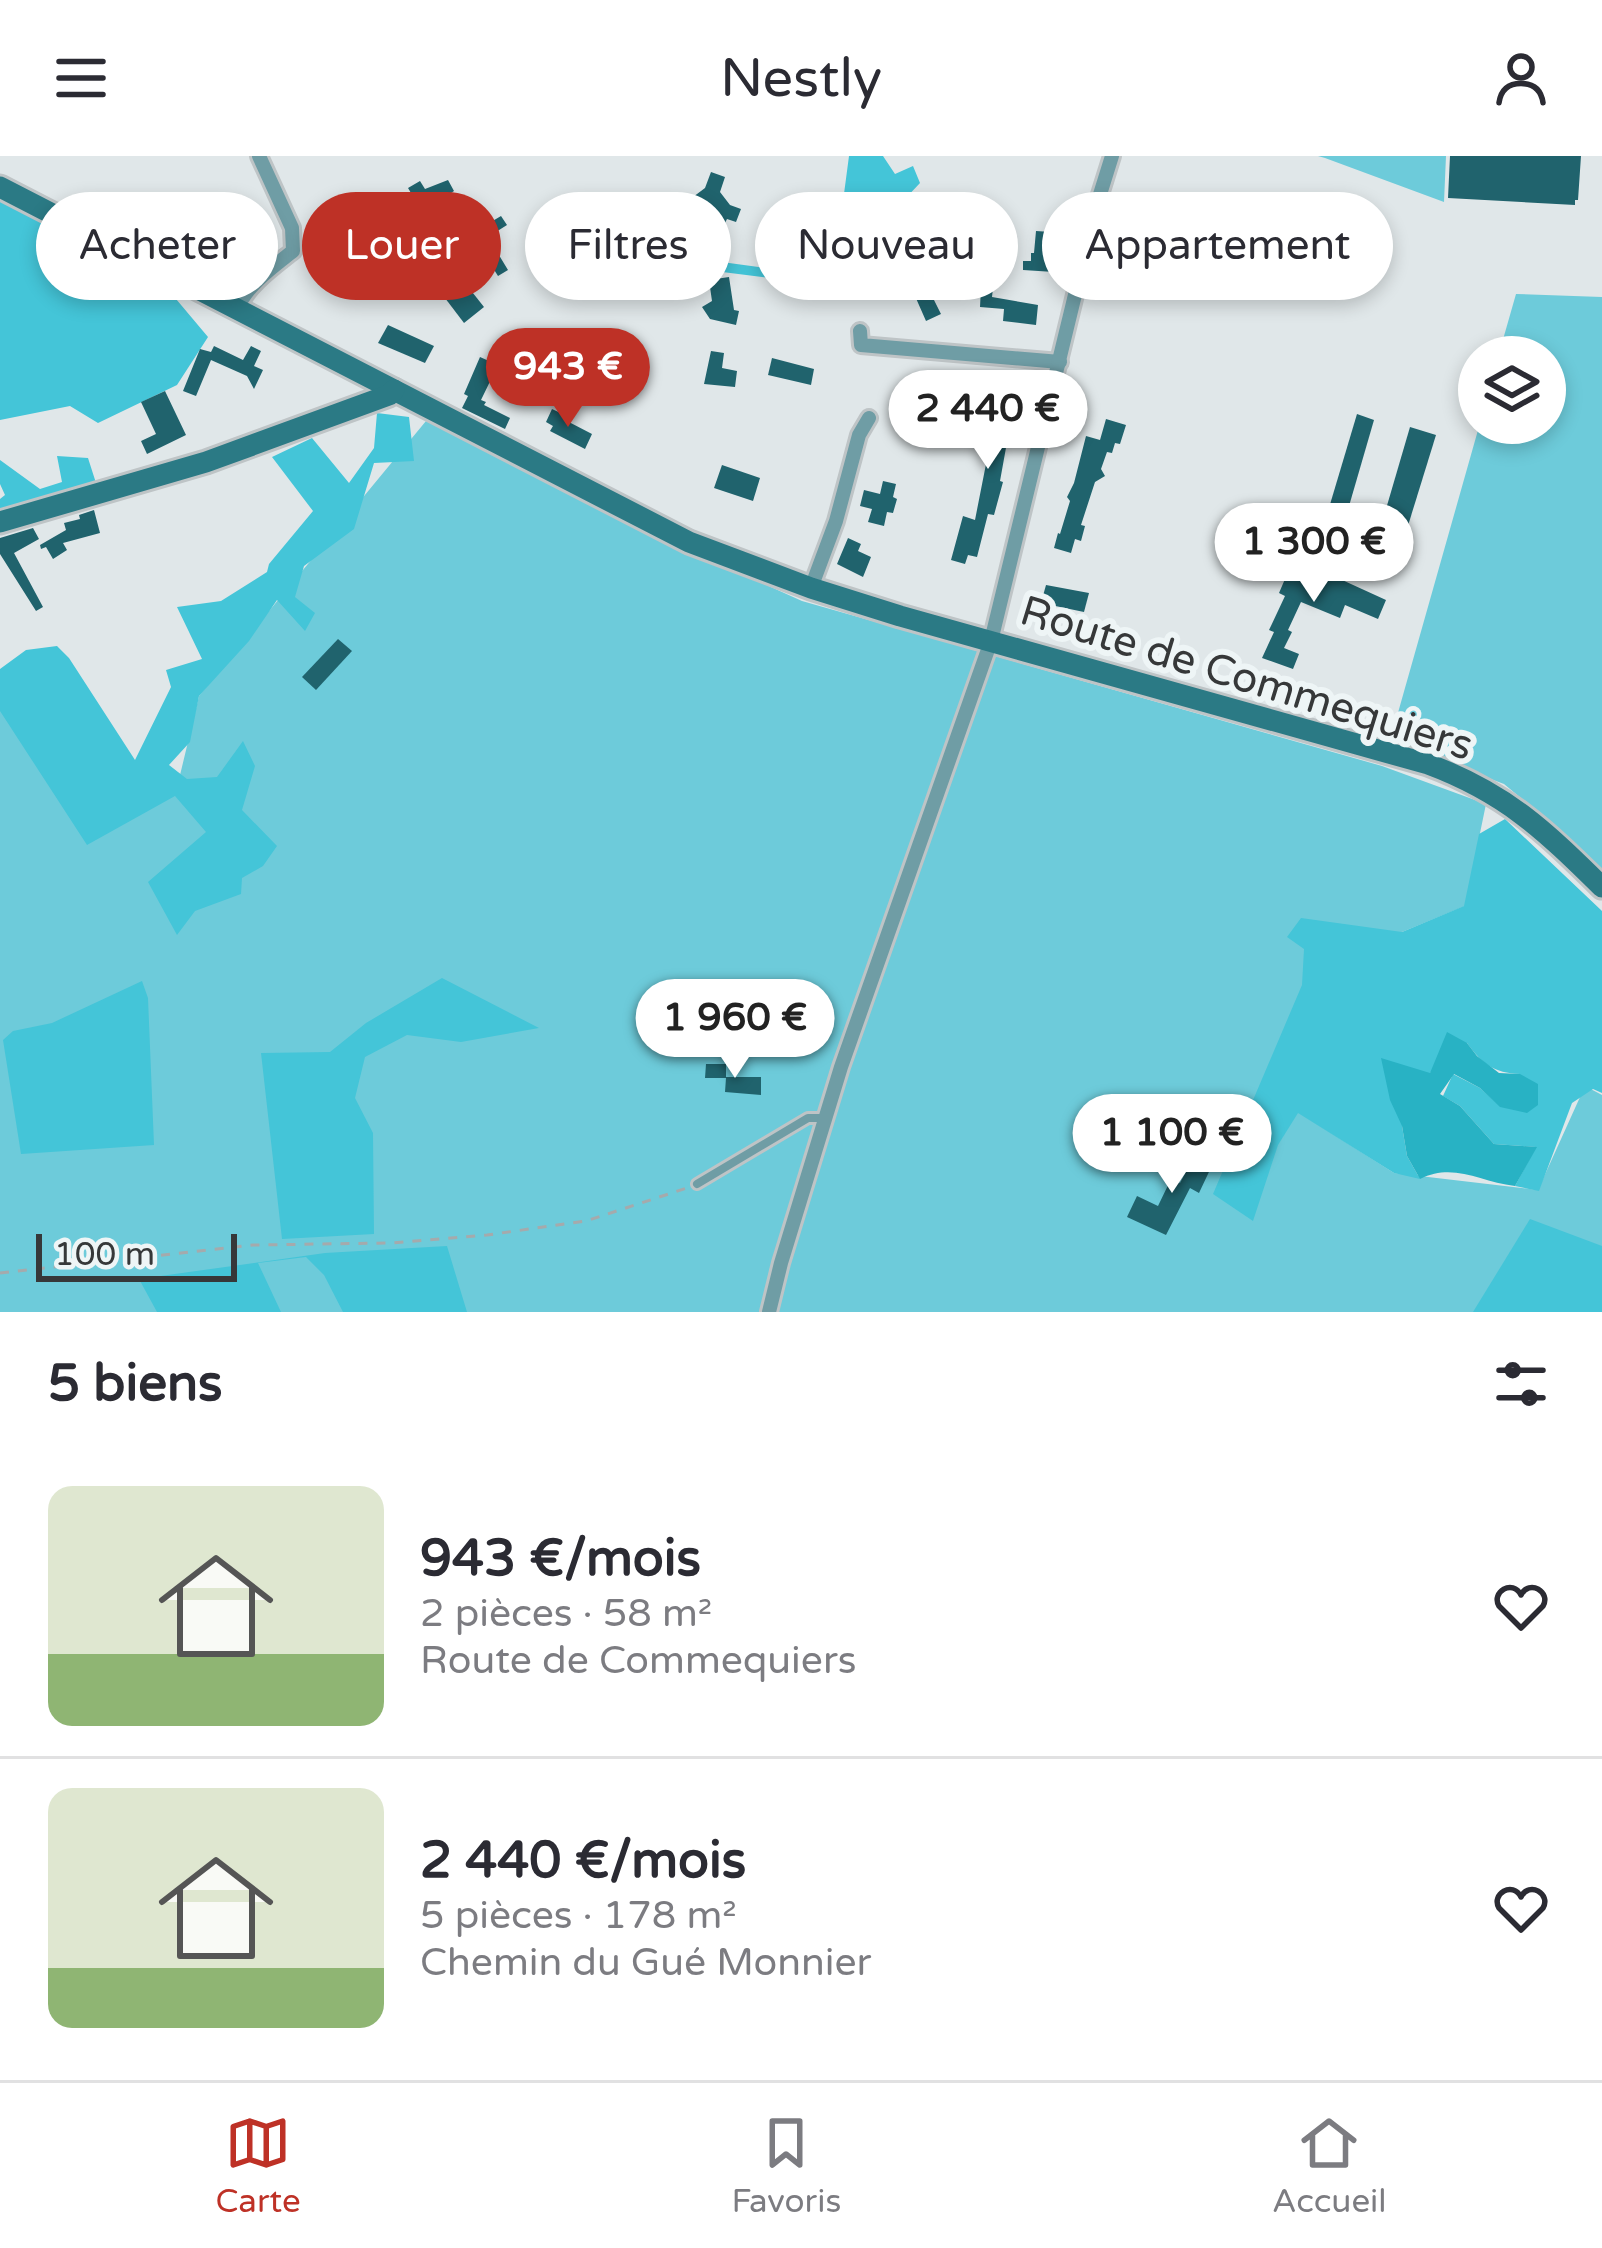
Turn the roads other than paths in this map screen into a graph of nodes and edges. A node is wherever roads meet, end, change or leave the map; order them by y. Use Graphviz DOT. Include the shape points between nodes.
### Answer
graph roads {
  1 [pos="259,156"];
  2 [pos="1112,156"];
  3 [pos="0,187"];
  4 [pos="237,309"];
  5 [pos="860,331"];
  6 [pos="1060,362"];
  7 [pos="394,390"];
  8 [pos="869,418"];
  9 [pos="0,522"];
  10 [pos="811,588"];
  11 [pos="991,641"];
  12 [pos="1602,887"];
  13 [pos="825,1118"];
  14 [pos="697,1184"];
  15 [pos="769,1312"];
  1 -- 4 [label="street" via="292,228 293,251"];
  2 -- 6 [label="street"];
  3 -- 4 [label="street, Route de Commequiers"];
  4 -- 7 [label="street, Route de Commequiers"];
  5 -- 6 [label="street" via="861,345"];
  6 -- 11 [label="street"];
  7 -- 9 [label="street" via="206,462"];
  7 -- 10 [label="street, Route de Commequiers" via="689,542"];
  8 -- 10 [label="street"];
  10 -- 11 [label="street, Route de Commequiers"];
  11 -- 12 [label="street, Route de Commequiers" via="1459,776 1524,813"];
  11 -- 13 [label="street"];
  13 -- 14 [label="lane" via="808,1118"];
  13 -- 15 [label="street"];
}
